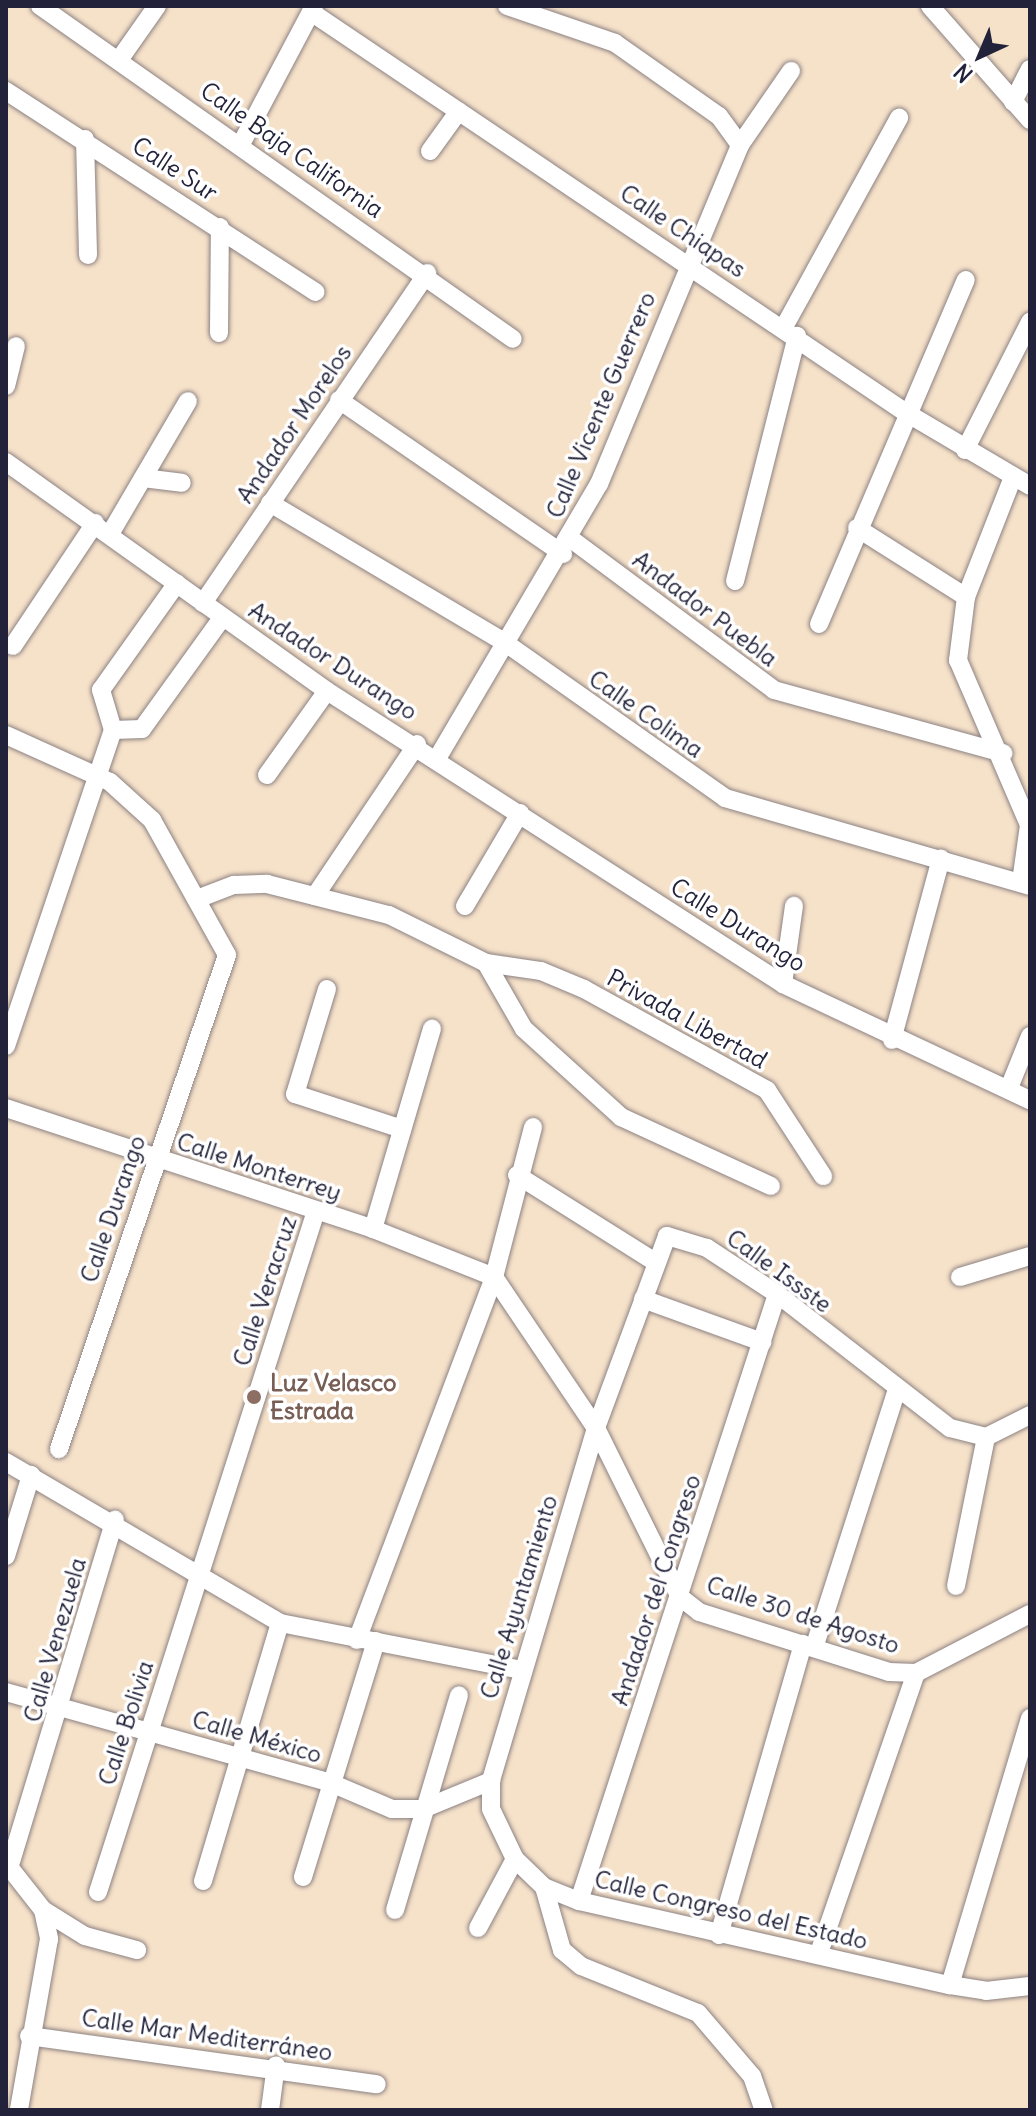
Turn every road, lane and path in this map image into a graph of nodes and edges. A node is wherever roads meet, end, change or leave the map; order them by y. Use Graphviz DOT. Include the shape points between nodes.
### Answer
graph roads {
  1 [pos="40,6"];
  2 [pos="157,6"];
  3 [pos="507,6"];
  4 [pos="930,6"];
  5 [pos="313,9"];
  6 [pos="119,60"];
  7 [pos="1030,69"];
  8 [pos="791,71"];
  9 [pos="6,91"];
  10 [pos="1013,102"];
  11 [pos="459,111"];
  12 [pos="899,118"];
  13 [pos="1030,120"];
  14 [pos="85,139"];
  15 [pos="241,144"];
  16 [pos="740,145"];
  17 [pos="430,151"];
  18 [pos="220,227"];
  19 [pos="88,255"];
  20 [pos="686,262"];
  21 [pos="427,273"];
  22 [pos="966,280"];
  23 [pos="315,292"];
  24 [pos="1029,328"];
  25 [pos="790,331"];
  26 [pos="219,333"];
  27 [pos="513,339"];
  28 [pos="16,346"];
  29 [pos="6,386"];
  30 [pos="339,400"];
  31 [pos="188,401"];
  32 [pos="905,412"];
  33 [pos="965,450"];
  34 [pos="9,471"];
  35 [pos="143,478"];
  36 [pos="1022,481"];
  37 [pos="182,483"];
  38 [pos="270,503"];
  39 [pos="103,528"];
  40 [pos="857,528"];
  41 [pos="567,546"];
  42 [pos="735,581"];
  43 [pos="177,583"];
  44 [pos="966,597"];
  45 [pos="203,603"];
  46 [pos="222,618"];
  47 [pos="819,624"];
  48 [pos="507,644"];
  49 [pos="13,646"];
  50 [pos="327,691"];
  51 [pos="113,730"];
  52 [pos="6,735"];
  53 [pos="417,744"];
  54 [pos="1003,753"];
  55 [pos="438,757"];
  56 [pos="95,774"];
  57 [pos="267,775"];
  58 [pos="520,813"];
  59 [pos="941,859"];
  60 [pos="1025,884"];
  61 [pos="315,896"];
  62 [pos="197,899"];
  63 [pos="465,906"];
  64 [pos="794,906"];
  65 [pos="486,963"];
  66 [pos="783,984"];
  67 [pos="327,989"];
  68 [pos="432,1028"];
  69 [pos="1030,1036"];
  70 [pos="892,1040"];
  71 [pos="6,1046"];
  72 [pos="1009,1088"];
  73 [pos="1030,1100"];
  74 [pos="6,1108"];
  75 [pos="533,1127"];
  76 [pos="402,1129"];
  77 [pos="155,1158"];
  78 [pos="517,1175"];
  79 [pos="823,1176"];
  80 [pos="771,1186"];
  81 [pos="316,1211"];
  82 [pos="373,1229"];
  83 [pos="1030,1256"];
  84 [pos="657,1263"];
  85 [pos="494,1277"];
  86 [pos="960,1277"];
  87 [pos="777,1294"];
  88 [pos="643,1299"];
  89 [pos="762,1342"];
  90 [pos="896,1392"];
  91 [pos="1030,1415"];
  92 [pos="596,1428"];
  93 [pos="986,1437"];
  94 [pos="59,1449"];
  95 [pos="6,1462"];
  96 [pos="31,1475"];
  97 [pos="115,1520"];
  98 [pos="6,1556"];
  99 [pos="200,1569"];
  100 [pos="956,1586"];
  101 [pos="680,1597"];
  102 [pos="1030,1614"];
  103 [pos="280,1623"];
  104 [pos="366,1640"];
  105 [pos="809,1646"];
  106 [pos="522,1670"];
  107 [pos="916,1673"];
  108 [pos="6,1692"];
  109 [pos="459,1695"];
  110 [pos="62,1706"];
  111 [pos="1030,1718"];
  112 [pos="149,1732"];
  113 [pos="1021,1748"];
  114 [pos="238,1755"];
  115 [pos="1030,1769"];
  116 [pos="491,1781"];
  117 [pos="331,1783"];
  118 [pos="423,1809"];
  119 [pos="515,1859"];
  120 [pos="8,1864"];
  121 [pos="303,1877"];
  122 [pos="203,1881"];
  123 [pos="544,1887"];
  124 [pos="98,1892"];
  125 [pos="579,1901"];
  126 [pos="43,1910"];
  127 [pos="395,1910"];
  128 [pos="478,1928"];
  129 [pos="719,1935"];
  130 [pos="137,1950"];
  131 [pos="819,1953"];
  132 [pos="950,1985"];
  133 [pos="1030,1986"];
  134 [pos="29,2036"];
  135 [pos="276,2065"];
  136 [pos="377,2084"];
  137 [pos="19,2110"];
  138 [pos="270,2110"];
  139 [pos="764,2110"];
  1 -- 6 [label="street, Calle Baja California"];
  2 -- 6 [label="street"];
  3 -- 16 [label="street" via="615,43 719,116"];
  4 -- 10 [label="street"];
  5 -- 11 [label="street, Calle Chiapas"];
  5 -- 15 [label="street"];
  6 -- 15 [label="street, Calle Baja California"];
  7 -- 10 [label="street"];
  8 -- 16 [label="street, Calle Vicente Guerrero"];
  9 -- 14 [label="street, Calle Sur"];
  10 -- 13 [label="street"];
  11 -- 17 [label="street"];
  11 -- 20 [label="street, Calle Chiapas"];
  12 -- 25 [label="street"];
  14 -- 18 [label="street, Calle Sur"];
  14 -- 19 [label="street"];
  15 -- 21 [label="street, Calle Baja California"];
  16 -- 20 [label="street, Calle Vicente Guerrero"];
  18 -- 23 [label="street, Calle Sur"];
  18 -- 26 [label="street"];
  20 -- 25 [label="street, Calle Chiapas"];
  20 -- 41 [label="street, Calle Vicente Guerrero"];
  21 -- 27 [label="street, Calle Baja California"];
  21 -- 30 [label="street, Andador Morelos"];
  22 -- 32 [label="street"];
  24 -- 33 [label="street"];
  25 -- 32 [label="street, Calle Chiapas"];
  25 -- 42 [label="street"];
  28 -- 29 [label="street"];
  30 -- 38 [label="street, Andador Morelos"];
  30 -- 41 [label="street, Andador Puebla"];
  31 -- 35 [label="street"];
  32 -- 33 [label="street, Calle Chiapas"];
  32 -- 40 [label="street"];
  33 -- 36 [label="street, Calle Chiapas"];
  34 -- 39 [label="street, Andador Durango"];
  35 -- 37 [label="street"];
  35 -- 39 [label="street"];
  36 -- 44 [label="street"];
  38 -- 45 [label="street, Andador Morelos"];
  38 -- 48 [label="street, Calle Colima"];
  39 -- 43 [label="street, Andador Durango"];
  39 -- 49 [label="street"];
  40 -- 44 [label="street"];
  40 -- 47 [label="street"];
  41 -- 48 [label="street, Calle Vicente Guerrero"];
  41 -- 54 [label="street, Andador Puebla" via="774,690"];
  43 -- 45 [label="street, Andador Durango"];
  43 -- 51 [label="street" via="101,690"];
  44 -- 54 [label="street" via="960,672"];
  45 -- 46 [label="street, Andador Durango"];
  46 -- 50 [label="street, Andador Durango"];
  46 -- 51 [label="street" via="142,729"];
  48 -- 55 [label="street, Calle Vicente Guerrero"];
  48 -- 59 [label="street, Calle Colima" via="725,798"];
  50 -- 53 [label="street, Andador Durango"];
  50 -- 57 [label="street"];
  51 -- 56 [label="street"];
  52 -- 56 [label="street, Calle Durango"];
  53 -- 55 [label="street, Andador Durango"];
  53 -- 61 [label="street"];
  54 -- 60 [label="street" via="1029,825"];
  55 -- 58 [label="street, Calle Durango"];
  56 -- 62 [label="street, Calle Durango" via="152,820"];
  56 -- 71 [label="street"];
  58 -- 63 [label="street"];
  58 -- 66 [label="street, Calle Durango"];
  59 -- 60 [label="street, Calle Colima"];
  59 -- 70 [label="street"];
  61 -- 62 [label="street, Privada Libertad" via="267,884 234,885"];
  61 -- 65 [label="street, Privada Libertad" via="389,915"];
  62 -- 77 [label="street, Calle Durango" via="227,955"];
  64 -- 66 [label="street"];
  65 -- 79 [label="street, Privada Libertad" via="541,971 584,989 767,1090"];
  65 -- 80 [label="street" via="524,1029 621,1117"];
  66 -- 70 [label="street, Calle Durango"];
  67 -- 76 [label="street" via="295,1094"];
  68 -- 76 [label="street"];
  69 -- 72 [label="street"];
  70 -- 72 [label="street, Calle Durango"];
  72 -- 73 [label="street, Calle Durango"];
  74 -- 77 [label="street, Calle Monterrey"];
  75 -- 78 [label="street"];
  76 -- 82 [label="street"];
  77 -- 81 [label="street, Calle Monterrey"];
  77 -- 94 [label="street, Calle Durango"];
  78 -- 84 [label="street"];
  78 -- 85 [label="street"];
  81 -- 82 [label="street, Calle Monterrey"];
  81 -- 99 [label="street, Calle Veracruz"];
  82 -- 85 [label="street, Calle Monterrey"];
  83 -- 86 [label="street"];
  84 -- 87 [label="street, Calle Issste" via="667,1236 682,1238"];
  84 -- 88 [label="street, Calle Issste"];
  85 -- 92 [label="street, Calle 30 de Agosto"];
  85 -- 104 [label="street"];
  87 -- 89 [label="street, Andador del Congreso"];
  87 -- 90 [label="street, Calle Issste"];
  88 -- 89 [label="street"];
  88 -- 92 [label="street, Calle Issste"];
  89 -- 101 [label="street, Andador del Congreso"];
  90 -- 93 [label="street, Calle Issste" via="950,1428"];
  90 -- 105 [label="street"];
  91 -- 93 [label="street"];
  92 -- 101 [label="street, Calle 30 de Agosto"];
  92 -- 106 [label="street, Calle Ayuntamiento"];
  93 -- 100 [label="street"];
  95 -- 96 [label="street"];
  96 -- 97 [label="street"];
  96 -- 98 [label="street"];
  97 -- 99 [label="street"];
  97 -- 110 [label="street, Calle Venezuela"];
  99 -- 103 [label="street"];
  99 -- 112 [label="street, Calle Bolivia"];
  101 -- 105 [label="street, Calle 30 de Agosto" via="699,1612"];
  101 -- 125 [label="street, Andador del Congreso"];
  102 -- 107 [label="street, Calle 30 de Agosto"];
  103 -- 104 [label="street"];
  103 -- 114 [label="street"];
  104 -- 106 [label="street"];
  104 -- 117 [label="street"];
  105 -- 107 [label="street, Calle 30 de Agosto"];
  105 -- 129 [label="street"];
  106 -- 116 [label="street, Calle Ayuntamiento"];
  107 -- 131 [label="street"];
  108 -- 110 [label="street, Calle México"];
  109 -- 118 [label="street"];
  110 -- 112 [label="street, Calle México"];
  110 -- 120 [label="street, Calle Venezuela"];
  111 -- 113 [label="street"];
  112 -- 114 [label="street, Calle México"];
  112 -- 124 [label="street, Calle Bolivia"];
  113 -- 115 [label="street"];
  113 -- 132 [label="street"];
  114 -- 117 [label="street, Calle México"];
  114 -- 122 [label="street"];
  116 -- 118 [label="street, Calle México"];
  116 -- 119 [label="street, Calle Congreso del Estado" via="491,1809"];
  117 -- 118 [label="street, Calle México" via="392,1809"];
  117 -- 121 [label="street"];
  118 -- 127 [label="street"];
  119 -- 123 [label="street, Calle Congreso del Estado"];
  119 -- 128 [label="street"];
  120 -- 126 [label="street"];
  123 -- 125 [label="street, Calle Congreso del Estado"];
  123 -- 139 [label="street" via="562,1950 581,1966 698,2013 752,2076"];
  125 -- 129 [label="street, Calle Congreso del Estado"];
  126 -- 130 [label="street" via="85,1936"];
  126 -- 134 [label="street" via="49,1939"];
  129 -- 131 [label="street, Calle Congreso del Estado"];
  131 -- 132 [label="street, Calle Congreso del Estado"];
  132 -- 133 [label="street, Calle Congreso del Estado" via="986,1991"];
  134 -- 135 [label="street, Calle Mar Mediterráneo"];
  134 -- 137 [label="street"];
  135 -- 136 [label="street, Calle Mar Mediterráneo"];
  135 -- 138 [label="street"];
}
